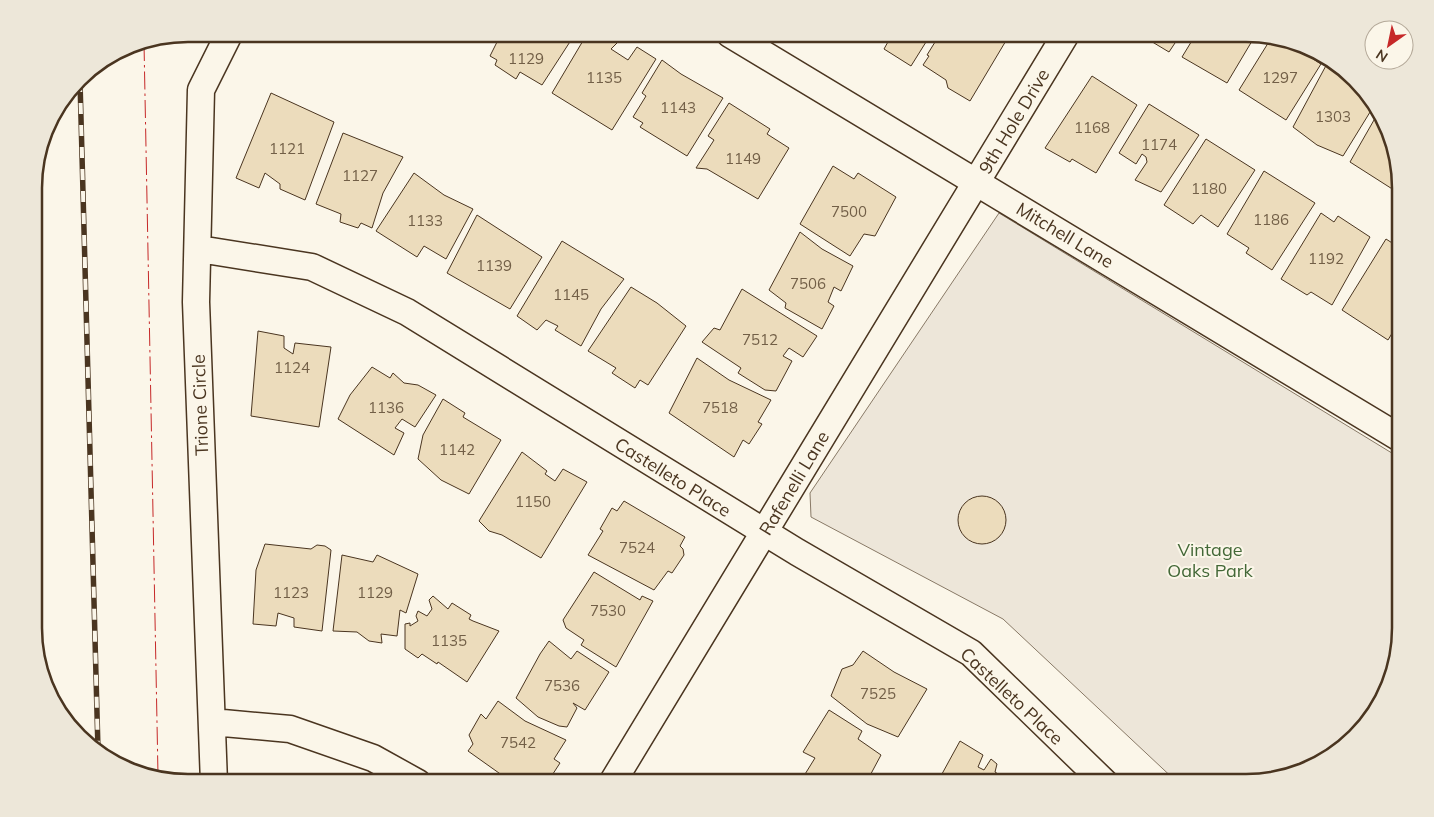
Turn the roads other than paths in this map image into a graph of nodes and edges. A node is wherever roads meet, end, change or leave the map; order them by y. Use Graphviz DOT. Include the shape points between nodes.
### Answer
graph roads {
  1 [pos="225,42"];
  2 [pos="743,42"];
  3 [pos="1061,42"];
  4 [pos="977,182"];
  5 [pos="199,249"];
  6 [pos="1391,433"];
  7 [pos="764,532"];
  8 [pos="212,722"];
  9 [pos="214,774"];
  10 [pos="402,774"];
  11 [pos="617,774"];
  12 [pos="1096,774"];
  1 -- 5 [label="street, Trione Circle" via="201,90"];
  2 -- 4 [label="street, Mitchell Lane"];
  3 -- 4 [label="street, 9th Hole Drive"];
  4 -- 6 [label="street, Mitchell Lane"];
  4 -- 7 [label="street, Rafenelli Lane"];
  5 -- 7 [label="street, Castelleto Place" via="312,267 407,312"];
  5 -- 8 [label="street, Trione Circle" via="196,302"];
  7 -- 11 [label="street, Rafenelli Lane"];
  7 -- 12 [label="street, Castelleto Place" via="970,652"];
  8 -- 9 [label="street, Trione Circle"];
  8 -- 10 [label="street" via="290,729 373,758"];
}
